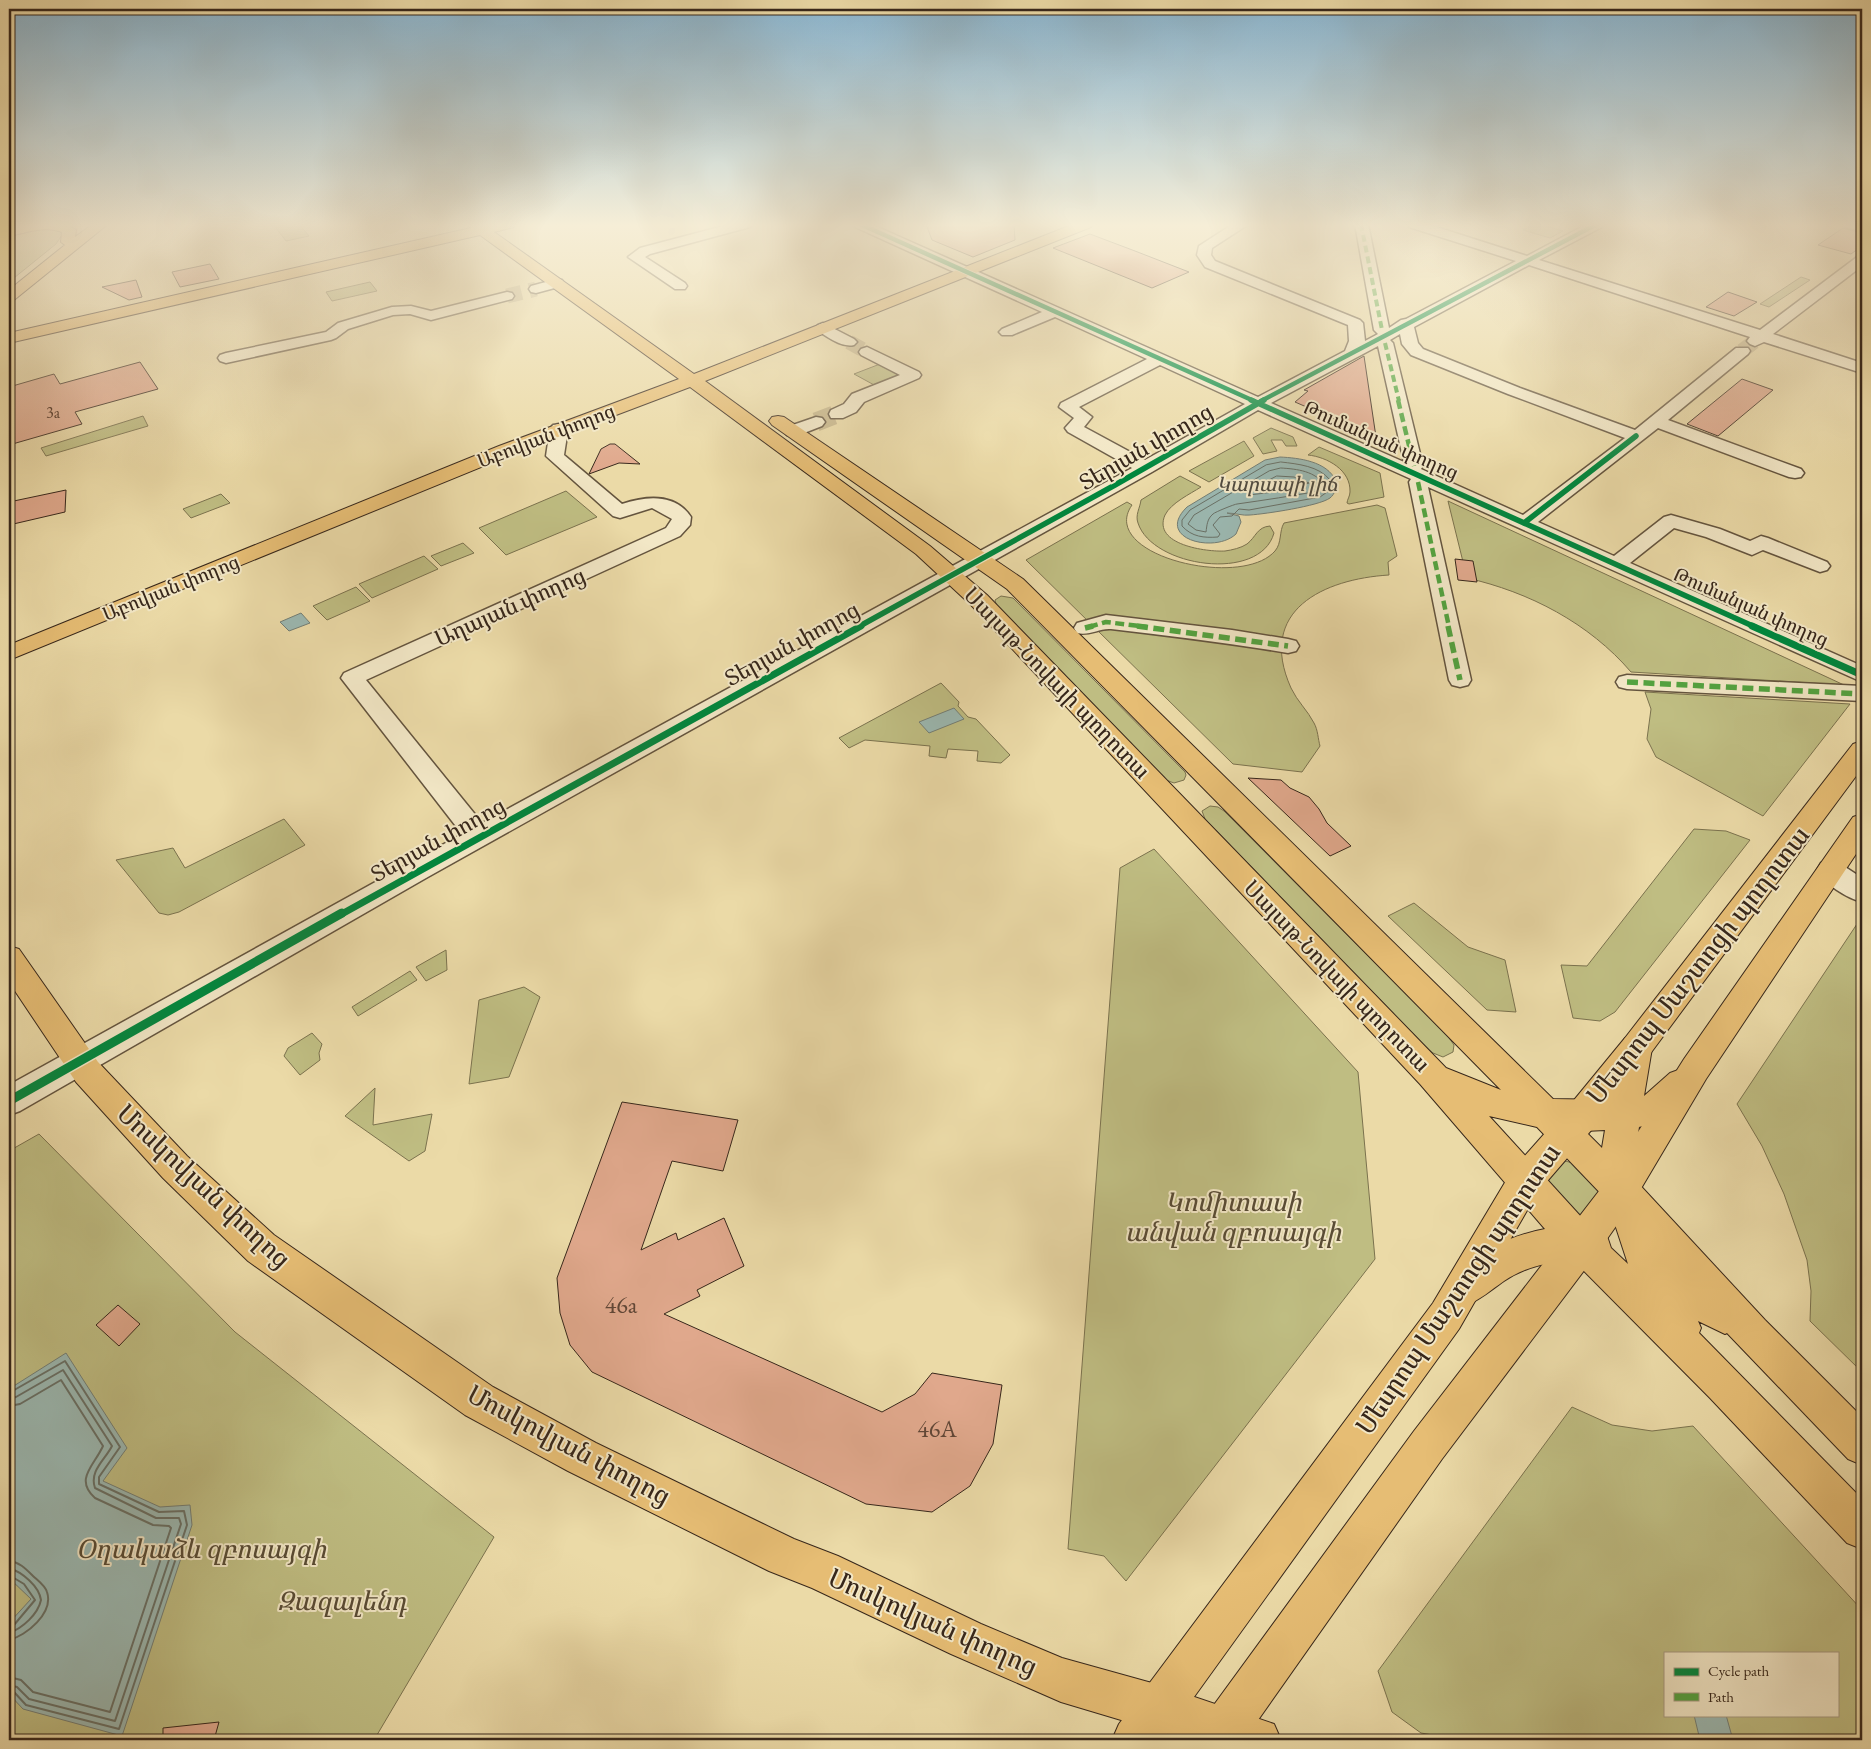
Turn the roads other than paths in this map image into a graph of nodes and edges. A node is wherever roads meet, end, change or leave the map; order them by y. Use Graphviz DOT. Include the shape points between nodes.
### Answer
graph roads {
  1 [pos="127,306"];
  2 [pos="146,306"];
  3 [pos="471,306"];
  4 [pos="604,306"];
  5 [pos="880,306"];
  6 [pos="1040,306"];
  7 [pos="1315,306"];
  8 [pos="1378,306"];
  9 [pos="1439,306"];
  10 [pos="1651,306"];
  11 [pos="1802,306"];
  12 [pos="1054,312"];
  13 [pos="1406,323"];
  14 [pos="824,328"];
  15 [pos="9,332"];
  16 [pos="1007,332"];
  17 [pos="1384,336"];
  18 [pos="9,338"];
  19 [pos="849,342"];
  20 [pos="1753,343"];
  21 [pos="867,352"];
  22 [pos="1352,353"];
  23 [pos="226,358"];
  24 [pos="686,358"];
  25 [pos="1160,359"];
  26 [pos="1862,368"];
  27 [pos="700,377"];
  28 [pos="1258,403"];
  29 [pos="837,414"];
  30 [pos="816,422"];
  31 [pos="559,429"];
  32 [pos="1646,429"];
  33 [pos="793,431"];
  34 [pos="1146,468"];
  35 [pos="1796,473"];
  36 [pos="1524,523"];
  37 [pos="981,560"];
  38 [pos="1616,564"];
  39 [pos="1820,566"];
  40 [pos="953,575"];
  41 [pos="1085,628"];
  42 [pos="1288,646"];
  43 [pos="9,653"];
  44 [pos="1862,675"];
  45 [pos="1460,680"];
  46 [pos="1627,682"];
  47 [pos="1862,694"];
  48 [pos="1862,750"];
  49 [pos="1862,824"];
  50 [pos="478,837"];
  51 [pos="1830,870"];
  52 [pos="1862,892"];
  53 [pos="9,958"];
  54 [pos="1636,1048"];
  55 [pos="79,1061"];
  56 [pos="1695,1069"];
  57 [pos="1431,1074"];
  58 [pos="9,1101"];
  59 [pos="1626,1114"];
  60 [pos="1564,1121"];
  61 [pos="1525,1181"];
  62 [pos="1621,1190"];
  63 [pos="1582,1244"];
  64 [pos="1649,1273"];
  65 [pos="1459,1292"];
  66 [pos="1752,1333"];
  67 [pos="1724,1384"];
  68 [pos="1862,1445"];
  69 [pos="1862,1528"];
  70 [pos="1147,1724"];
  71 [pos="1233,1736"];
  1 -- 15 [label="main road"];
  2 -- 18 [label="main road"];
  3 -- 23 [label="street" via="431,316 411,310 392,311 342,326 331,335"];
  4 -- 27 [label="main road, Սայաթ-Նովայի պողոտա"];
  5 -- 14 [label="main road, Աբովյան փողոց"];
  6 -- 12 [label="street, Թումանյան փողոց"];
  7 -- 22 [label="street" via="1355,323 1357,341"];
  8 -- 17 [label="street"];
  9 -- 13 [label="street, Տերյան փողոց"];
  10 -- 20 [label="street"];
  11 -- 20 [label="street"];
  12 -- 16 [label="street"];
  12 -- 25 [label="street, Թումանյան փողոց"];
  13 -- 17 [label="street, Տերյան փողոց"];
  13 -- 32 [label="street" via="1412,348 1440,362"];
  14 -- 19 [label="street"];
  14 -- 27 [label="main road, Աբովյան փողոց"];
  17 -- 22 [label="street, Տերյան փողոց"];
  17 -- 45 [label="street"];
  20 -- 26 [label="street"];
  20 -- 32 [label="street"];
  21 -- 29 [label="street" via="913,375 858,398 850,408"];
  22 -- 28 [label="street, Տերյան փողոց"];
  24 -- 27 [label="main road, Սայաթ-Նովայի պողոտա"];
  25 -- 28 [label="street, Թումանյան փողոց"];
  25 -- 34 [label="street" via="1067,407 1084,417 1074,428"];
  27 -- 31 [label="main road, Աբովյան փողոց"];
  27 -- 33 [label="main road, Սայաթ-Նովայի պողոտա"];
  27 -- 40 [label="main road, Սայաթ-Նովայի պողոտա"];
  28 -- 34 [label="street, Տերյան փողոց"];
  28 -- 36 [label="street, Թումանյան փողոց"];
  30 -- 33 [label="street"];
  31 -- 43 [label="main road, Աբովյան փողոց"];
  31 -- 50 [label="street, Աղայան փողոց" via="555,456 620,512 656,501 682,517 680,526 673,532 352,678"];
  32 -- 35 [label="street"];
  32 -- 36 [label="street"];
  33 -- 37 [label="main road, Սայաթ-Նովայի պողոտա"];
  34 -- 37 [label="street, Տերյան փողոց"];
  36 -- 38 [label="street, Թումանյան փողոց"];
  37 -- 40 [label="street, Տերյան փողոց"];
  37 -- 60 [label="main road, Սայաթ-Նովայի պողոտա" via="1015,584"];
  38 -- 39 [label="street" via="1671,521 1714,533 1752,549 1761,542"];
  38 -- 44 [label="street, Թումանյան փողոց"];
  40 -- 50 [label="street, Տերյան փողոց"];
  40 -- 57 [label="main road, Սայաթ-Նովայի պողոտա"];
  41 -- 42 [label="street" via="1106,622"];
  46 -- 47 [label="street"];
  48 -- 54 [label="main road, Մեսրոպ Մաշտոցի պողոտա"];
  49 -- 51 [label="main road, Մեսրոպ Մաշտոցի պողոտա"];
  50 -- 55 [label="street, Տերյան փողոց"];
  51 -- 52 [label="street"];
  51 -- 56 [label="main road, Մեսրոպ Մաշտոցի պողոտա"];
  53 -- 55 [label="main road, Մոսկովյան փողոց"];
  54 -- 59 [label="main road"];
  54 -- 60 [label="main road, Մեսրոպ Մաշտոցի պողոտա"];
  55 -- 58 [label="street, Տերյան փողոց"];
  55 -- 70 [label="main road, Մոսկովյան փողոց" via="175,1167 261,1248 479,1401 775,1552 1061,1680"];
  56 -- 59 [label="main road" via="1654,1107"];
  56 -- 62 [label="main road, Մեսրոպ Մաշտոցի պողոտա"];
  57 -- 60 [label="main road" via="1489,1102"];
  57 -- 61 [label="main road, Սայաթ-Նովայի պողոտա"];
  59 -- 60 [label="main road"];
  59 -- 62 [label="main road" via="1618,1153"];
  60 -- 61 [label="main road, Մեսրոպ Մաշտոցի պողոտա"];
  60 -- 62 [label="main road, Սայաթ-Նովայի պողոտա"];
  61 -- 63 [label="main road, Սայաթ-Նովայի պողոտա"];
  61 -- 65 [label="main road, Մեսրոպ Մաշտոցի պողոտա"];
  62 -- 63 [label="main road, Մեսրոպ Մաշտոցի պողոտա"];
  62 -- 64 [label="main road"];
  62 -- 66 [label="main road, Սայաթ-Նովայի պողոտա"];
  63 -- 64 [label="main road"];
  63 -- 65 [label="main road" via="1539,1247 1506,1259"];
  63 -- 67 [label="main road, Սայաթ-Նովայի պողոտա"];
  63 -- 71 [label="main road, Մեսրոպ Մաշտոցի պողոտա" via="1494,1356"];
  64 -- 66 [label="main road"];
  64 -- 67 [label="main road" via="1682,1328"];
  65 -- 70 [label="main road, Մեսրոպ Մաշտոցի պողոտա" via="1446,1316"];
  66 -- 68 [label="main road"];
  67 -- 69 [label="main road"];
  70 -- 71 [label="main road, Մոսկովյան փողոց"];
}
